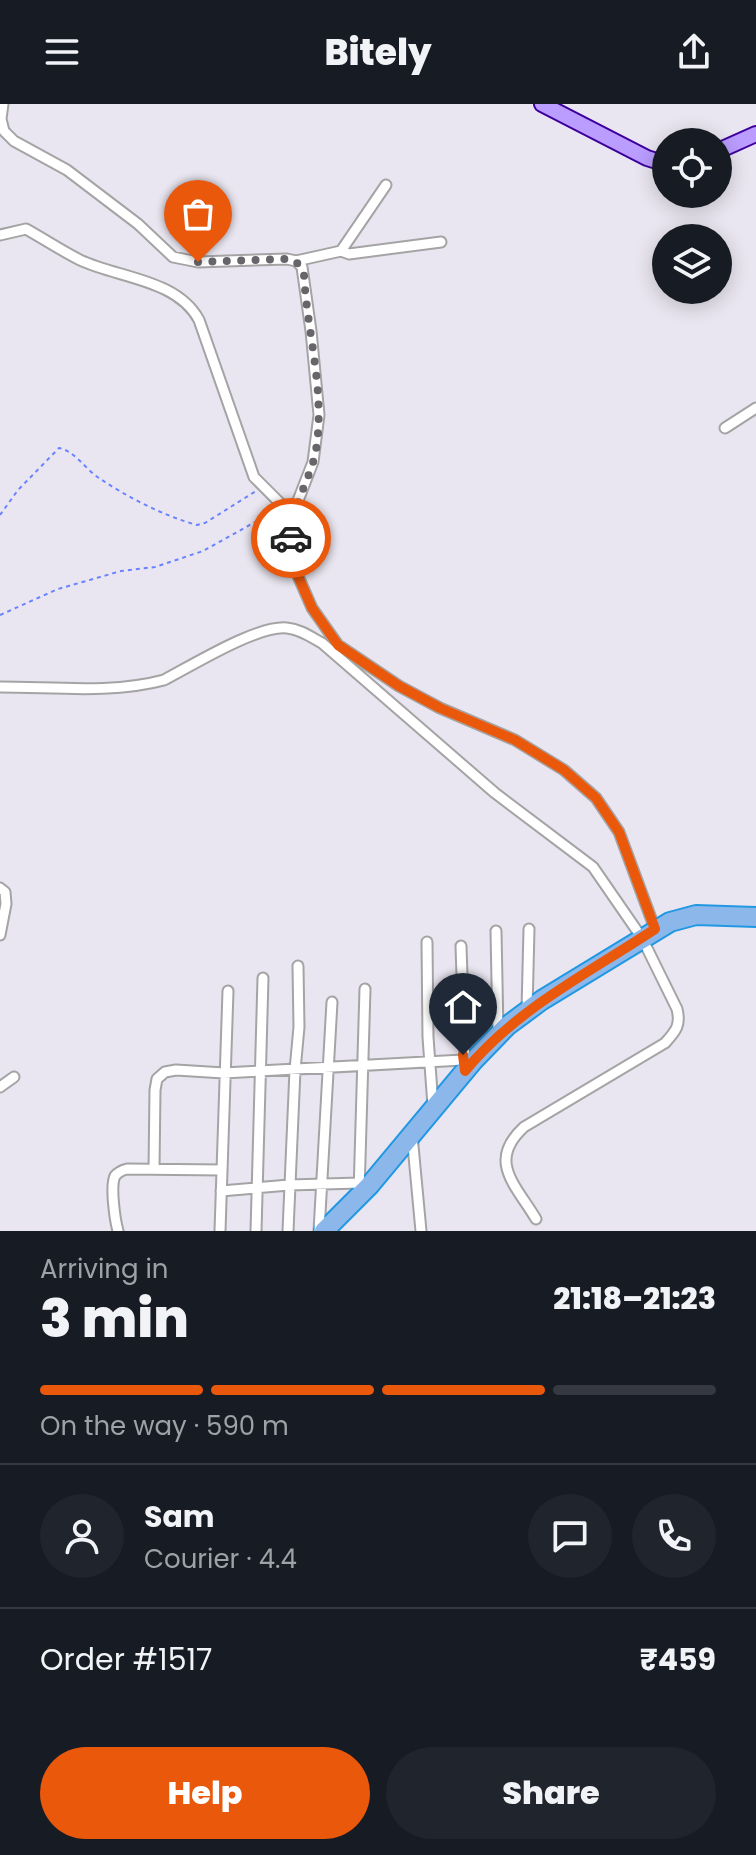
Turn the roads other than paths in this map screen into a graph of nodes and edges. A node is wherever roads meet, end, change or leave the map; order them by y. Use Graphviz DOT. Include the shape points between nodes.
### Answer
graph roads {
  1 [pos="3,104"];
  2 [pos="545,104"];
  3 [pos="756,134"];
  4 [pos="732,145"];
  5 [pos="652,160"];
  6 [pos="386,185"];
  7 [pos="0,235"];
  8 [pos="441,242"];
  9 [pos="341,251"];
  10 [pos="296,261"];
  11 [pos="756,408"];
  12 [pos="725,428"];
  13 [pos="294,509"];
  14 [pos="0,687"];
  15 [pos="0,888"];
  16 [pos="756,917"];
  17 [pos="529,929"];
  18 [pos="496,931"];
  19 [pos="649,934"];
  20 [pos="0,935"];
  21 [pos="427,942"];
  22 [pos="461,946"];
  23 [pos="298,966"];
  24 [pos="263,978"];
  25 [pos="365,989"];
  26 [pos="228,991"];
  27 [pos="332,1002"];
  28 [pos="527,1011"];
  29 [pos="498,1035"];
  30 [pos="429,1062"];
  31 [pos="362,1066"];
  32 [pos="464,1066"];
  33 [pos="329,1068"];
  34 [pos="295,1070"];
  35 [pos="262,1071"];
  36 [pos="224,1073"];
  37 [pos="14,1077"];
  38 [pos="0,1087"];
  39 [pos="433,1109"];
  40 [pos="412,1135"];
  41 [pos="154,1169"];
  42 [pos="222,1170"];
  43 [pos="322,1183"];
  44 [pos="289,1185"];
  45 [pos="257,1188"];
  46 [pos="359,1190"];
  47 [pos="221,1191"];
  48 [pos="536,1219"];
  49 [pos="118,1231"];
  50 [pos="220,1231"];
  51 [pos="256,1231"];
  52 [pos="288,1231"];
  53 [pos="322,1231"];
  54 [pos="421,1231"];
  1 -- 10 [label="street" via="4,131 14,141 67,170 173,257 198,262"];
  2 -- 5 [label="main road"];
  3 -- 4 [label="main road"];
  6 -- 9 [label="street"];
  7 -- 13 [label="street" via="26,229 82,261 186,302 199,320 254,477 283,506"];
  8 -- 9 [label="street"];
  9 -- 10 [label="street"];
  10 -- 13 [label="street" via="304,275 319,415 313,462"];
  11 -- 12 [label="street"];
  13 -- 19 [label="street" via="291,544 298,576 338,645 399,686 515,740 564,770 596,798 619,832"];
  14 -- 19 [label="street" via="147,684 264,630 297,629 322,643 474,775 593,867"];
  15 -- 20 [label="street" via="6,904"];
  16 -- 19 [label="highway" via="696,915"];
  17 -- 28 [label="street"];
  18 -- 29 [label="street"];
  19 -- 28 [label="highway"];
  19 -- 48 [label="street" via="677,1009 677,1031 510,1139 507,1172"];
  21 -- 30 [label="street"];
  22 -- 32 [label="street"];
  23 -- 34 [label="street"];
  24 -- 35 [label="street"];
  25 -- 31 [label="street"];
  26 -- 36 [label="street"];
  27 -- 33 [label="street"];
  28 -- 29 [label="highway"];
  29 -- 32 [label="highway"];
  30 -- 31 [label="street"];
  30 -- 32 [label="street"];
  30 -- 39 [label="street"];
  31 -- 33 [label="street"];
  31 -- 46 [label="street"];
  32 -- 39 [label="highway"];
  33 -- 34 [label="street"];
  33 -- 43 [label="street"];
  34 -- 35 [label="street"];
  34 -- 44 [label="street"];
  35 -- 36 [label="street"];
  35 -- 45 [label="street"];
  36 -- 41 [label="street" via="176,1070 157,1079"];
  36 -- 42 [label="street"];
  37 -- 38 [label="street"];
  39 -- 40 [label="highway"];
  40 -- 46 [label="highway"];
  40 -- 54 [label="street"];
  41 -- 42 [label="street"];
  41 -- 49 [label="street" via="127,1169 115,1175"];
  42 -- 47 [label="street"];
  43 -- 44 [label="street"];
  43 -- 46 [label="street"];
  43 -- 53 [label="street"];
  44 -- 45 [label="street"];
  44 -- 52 [label="street"];
  45 -- 47 [label="street"];
  45 -- 51 [label="street"];
  46 -- 53 [label="highway"];
  47 -- 50 [label="street"];
}
